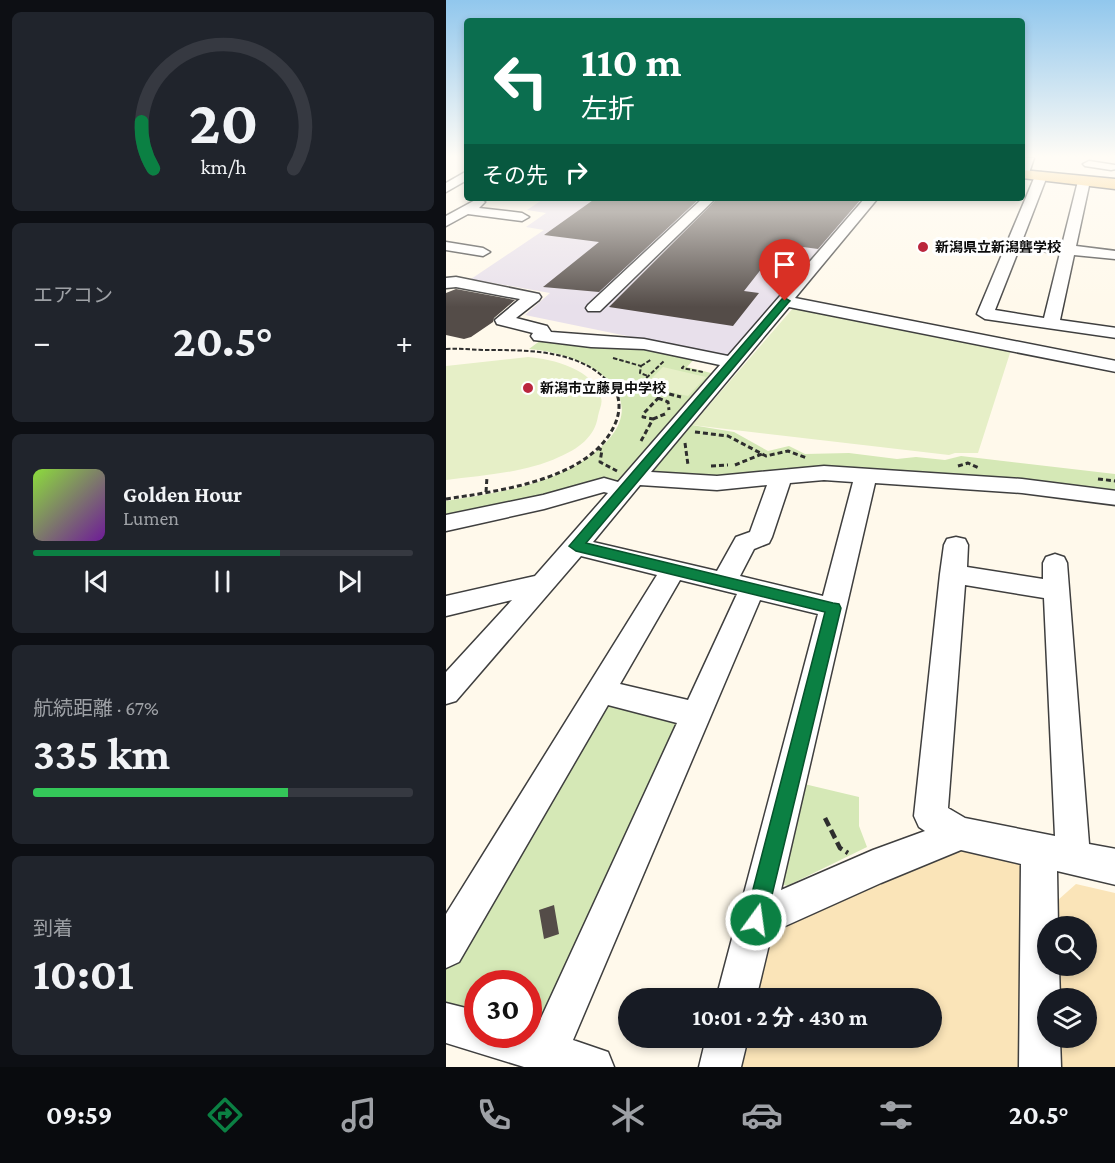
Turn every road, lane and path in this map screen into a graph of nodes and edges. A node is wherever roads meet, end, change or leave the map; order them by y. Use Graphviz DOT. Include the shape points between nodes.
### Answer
graph roads {
  1 [pos="469,208"];
  2 [pos="497,208"];
  3 [pos="700,208"];
  4 [pos="864,208"];
  5 [pos="1028,208"];
  6 [pos="1079,208"];
  7 [pos="527,213"];
  8 [pos="446,223"];
  9 [pos="466,227"];
  10 [pos="1014,244"];
  11 [pos="446,246"];
  12 [pos="1068,250"];
  13 [pos="1115,255"];
  14 [pos="454,260"];
  15 [pos="446,283"];
  16 [pos="785,301"];
  17 [pos="594,308"];
  18 [pos="1051,324"];
  19 [pos="1115,333"];
  20 [pos="446,349"];
  21 [pos="664,361"];
  22 [pos="733,362"];
  23 [pos="1115,367"];
  24 [pos="664,392"];
  25 [pos="658,398"];
  26 [pos="689,399"];
  27 [pos="653,419"];
  28 [pos="684,441"];
  29 [pos="647,447"];
  30 [pos="597,448"];
  31 [pos="763,454"];
  32 [pos="703,466"];
  33 [pos="678,467"];
  34 [pos="688,467"];
  35 [pos="694,467"];
  36 [pos="866,476"];
  37 [pos="487,477"];
  38 [pos="781,477"];
  39 [pos="626,481"];
  40 [pos="486,492"];
  41 [pos="1115,498"];
  42 [pos="446,499"];
  43 [pos="446,523"];
  44 [pos="956,545"];
  45 [pos="576,546"];
  46 [pos="673,570"];
  47 [pos="953,574"];
  48 [pos="544,583"];
  49 [pos="738,585"];
  50 [pos="446,606"];
  51 [pos="833,608"];
  52 [pos="600,691"];
  53 [pos="446,693"];
  54 [pos="696,715"];
  55 [pos="825,818"];
  56 [pos="959,833"];
  57 [pos="1056,855"];
  58 [pos="1115,867"];
  59 [pos="872,868"];
  60 [pos="756,920"];
  61 [pos="446,949"];
  62 [pos="739,988"];
  63 [pos="446,1023"];
  64 [pos="464,1028"];
  65 [pos="530,1048"];
  66 [pos="725,1048"];
  67 [pos="547,1053"];
  68 [pos="593,1067"];
  69 [pos="720,1067"];
  70 [pos="1040,1067"];
  1 -- 8 [label="street"];
  2 -- 7 [label="street"];
  3 -- 17 [label="street"];
  4 -- 16 [label="street"];
  5 -- 10 [label="street"];
  6 -- 12 [label="street"];
  8 -- 9 [label="street"];
  10 -- 12 [label="street"];
  10 -- 18 [label="street" via="984,315"];
  11 -- 14 [label="street" via="477,251"];
  12 -- 13 [label="street"];
  12 -- 18 [label="street"];
  15 -- 22 [label="street" via="533,297 503,320 541,330 540,336 644,344"];
  16 -- 22 [label="street"];
  16 -- 23 [label="street"];
  18 -- 19 [label="street"];
  20 -- 30 [label="path" via="545,353 570,359 602,375 620,403 612,431"];
  21 -- 24 [label="path" via="638,386"];
  22 -- 39 [label="street"];
  24 -- 25 [label="path"];
  24 -- 26 [label="path"];
  25 -- 27 [label="path" via="643,417"];
  25 -- 27 [label="path" via="668,402 669,412"];
  27 -- 29 [label="path" via="638,444"];
  28 -- 34 [label="path"];
  30 -- 39 [label="path" via="602,450 600,462 619,472"];
  30 -- 40 [label="path" via="551,475"];
  31 -- 32 [label="path" via="734,465"];
  33 -- 34 [label="path"];
  34 -- 35 [label="path"];
  36 -- 38 [label="street" via="824,473"];
  36 -- 41 [label="street" via="1022,486"];
  36 -- 51 [label="street"];
  37 -- 40 [label="path"];
  38 -- 39 [label="street" via="717,483"];
  38 -- 49 [label="street" via="760,537 745,543"];
  39 -- 43 [label="street"];
  39 -- 45 [label="street"];
  40 -- 42 [label="path"];
  44 -- 47 [label="street"];
  45 -- 46 [label="street"];
  45 -- 48 [label="street"];
  46 -- 49 [label="street"];
  46 -- 52 [label="street"];
  47 -- 56 [label="street" via="931,816"];
  47 -- 57 [label="street" via="1056,576"];
  48 -- 50 [label="street"];
  48 -- 53 [label="street"];
  49 -- 51 [label="street"];
  49 -- 54 [label="street"];
  51 -- 60 [label="street"];
  52 -- 54 [label="street"];
  52 -- 61 [label="street"];
  54 -- 67 [label="street"];
  55 -- 59 [label="path" via="840,848"];
  56 -- 57 [label="street"];
  56 -- 59 [label="street"];
  57 -- 58 [label="street"];
  57 -- 70 [label="street"];
  59 -- 60 [label="street"];
  60 -- 62 [label="street"];
  63 -- 64 [label="street"];
  65 -- 67 [label="street"];
  66 -- 69 [label="street"];
  67 -- 68 [label="street"];
}
